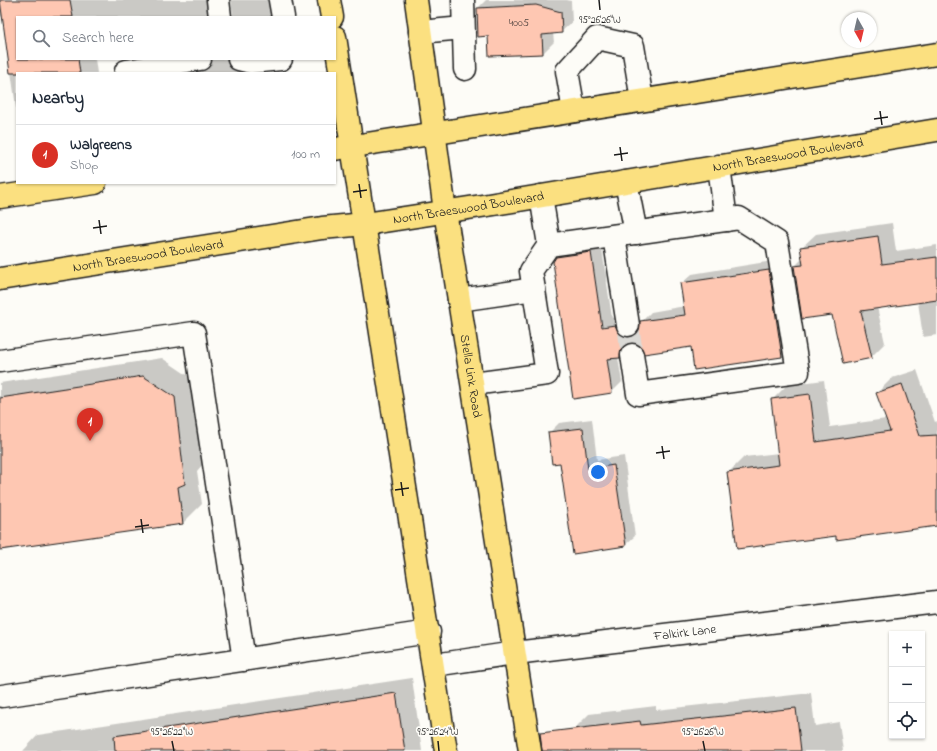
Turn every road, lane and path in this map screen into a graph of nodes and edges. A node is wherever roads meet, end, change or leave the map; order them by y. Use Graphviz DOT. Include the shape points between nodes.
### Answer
graph roads {
  1 [pos="218,0"];
  2 [pos="280,0"];
  3 [pos="329,0"];
  4 [pos="416,0"];
  5 [pos="463,0"];
  6 [pos="220,16"];
  7 [pos="283,16"];
  8 [pos="332,16"];
  9 [pos="463,28"];
  10 [pos="420,32"];
  11 [pos="336,47"];
  12 [pos="937,54"];
  13 [pos="194,60"];
  14 [pos="276,60"];
  15 [pos="248,65"];
  16 [pos="465,69"];
  17 [pos="126,72"];
  18 [pos="642,100"];
  19 [pos="574,111"];
  20 [pos="937,130"];
  21 [pos="435,132"];
  22 [pos="344,147"];
  23 [pos="719,166"];
  24 [pos="626,182"];
  25 [pos="88,184"];
  26 [pos="0,196"];
  27 [pos="541,196"];
  28 [pos="446,211"];
  29 [pos="726,220"];
  30 [pos="364,224"];
  31 [pos="636,233"];
  32 [pos="614,236"];
  33 [pos="549,246"];
  34 [pos="0,279"];
  35 [pos="534,289"];
  36 [pos="459,300"];
  37 [pos="628,325"];
  38 [pos="632,355"];
  39 [pos="0,361"];
  40 [pos="473,384"];
  41 [pos="937,602"];
  42 [pos="429,632"];
  43 [pos="515,653"];
  44 [pos="244,660"];
  45 [pos="434,665"];
  46 [pos="2,696"];
  47 [pos="446,751"];
  48 [pos="530,751"];
  1 -- 6 [label="street"];
  2 -- 7 [label="street"];
  3 -- 8 [label="main road"];
  4 -- 10 [label="main road, Stella Link Road"];
  5 -- 9 [label="street"];
  9 -- 10 [label="street"];
  9 -- 16 [label="street"];
  10 -- 21 [label="main road, Stella Link Road"];
  11 -- 22 [label="main road"];
  12 -- 18 [label="main road"];
  13 -- 17 [label="street"];
  14 -- 15 [label="street"];
  18 -- 19 [label="main road"];
  18 -- 19 [label="street" via="634,46 597,38 567,70"];
  19 -- 21 [label="main road"];
  20 -- 23 [label="main road, North Braeswood Boulevard"];
  21 -- 22 [label="main road"];
  21 -- 28 [label="main road, Stella Link Road"];
  22 -- 30 [label="main road"];
  23 -- 24 [label="main road, North Braeswood Boulevard"];
  23 -- 29 [label="street"];
  24 -- 27 [label="main road, North Braeswood Boulevard"];
  24 -- 31 [label="street"];
  25 -- 26 [label="main road"];
  27 -- 28 [label="main road, North Braeswood Boulevard"];
  27 -- 33 [label="street"];
  28 -- 30 [label="main road, North Braeswood Boulevard"];
  28 -- 36 [label="main road, Stella Link Road"];
  29 -- 31 [label="street"];
  29 -- 38 [label="street" via="739,218 777,242 798,372 638,394"];
  30 -- 34 [label="main road, North Braeswood Boulevard" via="322,228"];
  30 -- 42 [label="main road"];
  31 -- 32 [label="street"];
  32 -- 33 [label="street"];
  32 -- 37 [label="street"];
  33 -- 35 [label="street" via="531,270"];
  35 -- 36 [label="street"];
  35 -- 40 [label="street" via="547,374"];
  36 -- 40 [label="main road, Stella Link Road"];
  39 -- 44 [label="street" via="194,333"];
  40 -- 43 [label="main road, Stella Link Road"];
  41 -- 43 [label="street, Falkirk Lane"];
  42 -- 44 [label="street"];
  42 -- 45 [label="main road"];
  43 -- 45 [label="street, Falkirk Lane"];
  43 -- 48 [label="main road, Stella Link Road"];
  44 -- 46 [label="street"];
  45 -- 47 [label="main road"];
}
